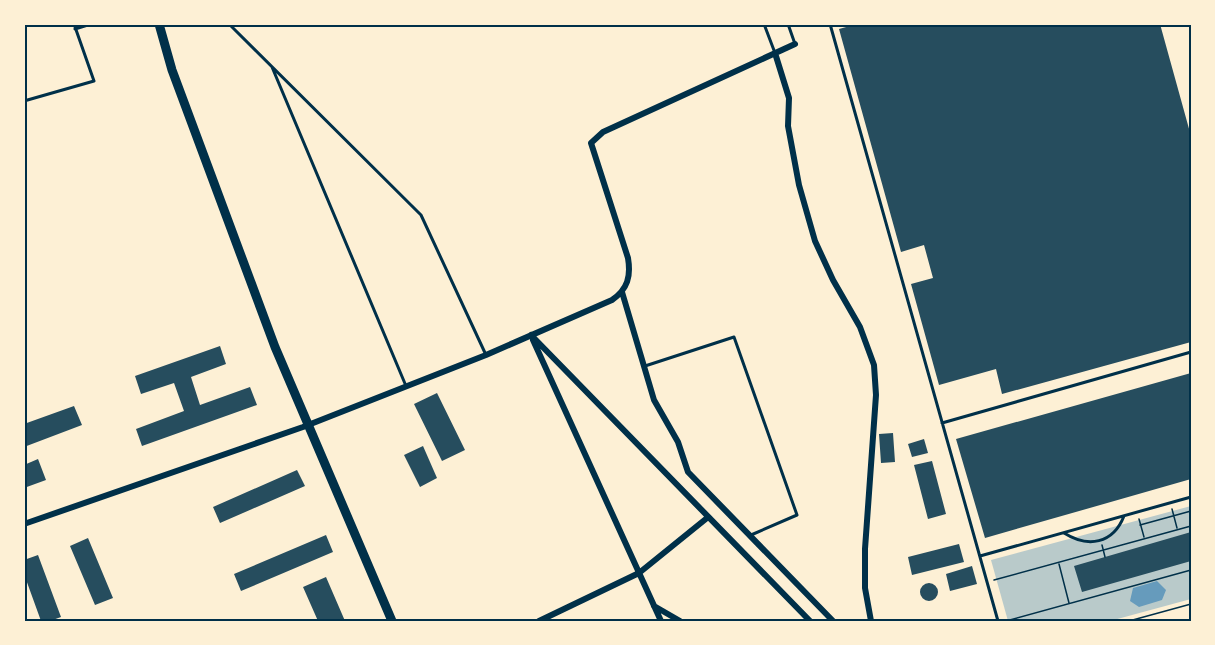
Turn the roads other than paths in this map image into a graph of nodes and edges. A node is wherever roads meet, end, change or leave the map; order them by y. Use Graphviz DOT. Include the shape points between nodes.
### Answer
graph roads {
  1 [pos="91,24"];
  2 [pos="159,24"];
  3 [pos="229,24"];
  4 [pos="765,24"];
  5 [pos="788,24"];
  6 [pos="830,24"];
  7 [pos="75,26"];
  8 [pos="795,44"];
  9 [pos="775,53"];
  10 [pos="271,65"];
  11 [pos="24,101"];
  12 [pos="621,292"];
  13 [pos="531,335"];
  14 [pos="1191,352"];
  15 [pos="486,355"];
  16 [pos="644,366"];
  17 [pos="406,386"];
  18 [pos="942,423"];
  19 [pos="308,425"];
  20 [pos="1191,497"];
  21 [pos="1124,516"];
  22 [pos="707,518"];
  23 [pos="24,524"];
  24 [pos="1064,532"];
  25 [pos="749,536"];
  26 [pos="980,556"];
  27 [pos="639,573"];
  28 [pos="654,606"];
  29 [pos="392,621"];
  30 [pos="539,621"];
  31 [pos="661,621"];
  32 [pos="680,621"];
  33 [pos="810,621"];
  34 [pos="833,621"];
  35 [pos="870,621"];
  36 [pos="998,621"];
  1 -- 7 [label="lane"];
  2 -- 19 [label="main road" via="172,70 274,347"];
  3 -- 10 [label="lane"];
  4 -- 9 [label="lane"];
  5 -- 8 [label="lane"];
  6 -- 18 [label="lane"];
  7 -- 11 [label="lane" via="94,81"];
  8 -- 9 [label="street"];
  9 -- 12 [label="street" via="603,132 591,143 628,258 630,273"];
  9 -- 35 [label="street" via="789,98 788,126 814,240 860,327 874,365 876,395 865,559"];
  10 -- 15 [label="lane" via="421,214"];
  10 -- 17 [label="lane"];
  12 -- 13 [label="street" via="612,300"];
  12 -- 16 [label="street"];
  13 -- 15 [label="street"];
  13 -- 22 [label="street"];
  13 -- 27 [label="street"];
  14 -- 18 [label="lane"];
  15 -- 17 [label="street"];
  16 -- 25 [label="street" via="654,400 678,442 688,472"];
  16 -- 25 [label="lane" via="734,337 797,515"];
  17 -- 19 [label="street"];
  18 -- 26 [label="lane"];
  19 -- 23 [label="street"];
  19 -- 29 [label="main road"];
  20 -- 21 [label="lane"];
  21 -- 24 [label="lane"];
  21 -- 24 [label="lane" via="1113,535 1101,541 1076,540"];
  22 -- 27 [label="street"];
  22 -- 33 [label="street"];
  24 -- 26 [label="lane"];
  25 -- 34 [label="street"];
  26 -- 36 [label="lane"];
  27 -- 28 [label="street"];
  27 -- 30 [label="street"];
  28 -- 31 [label="street"];
  28 -- 32 [label="street"];
}
